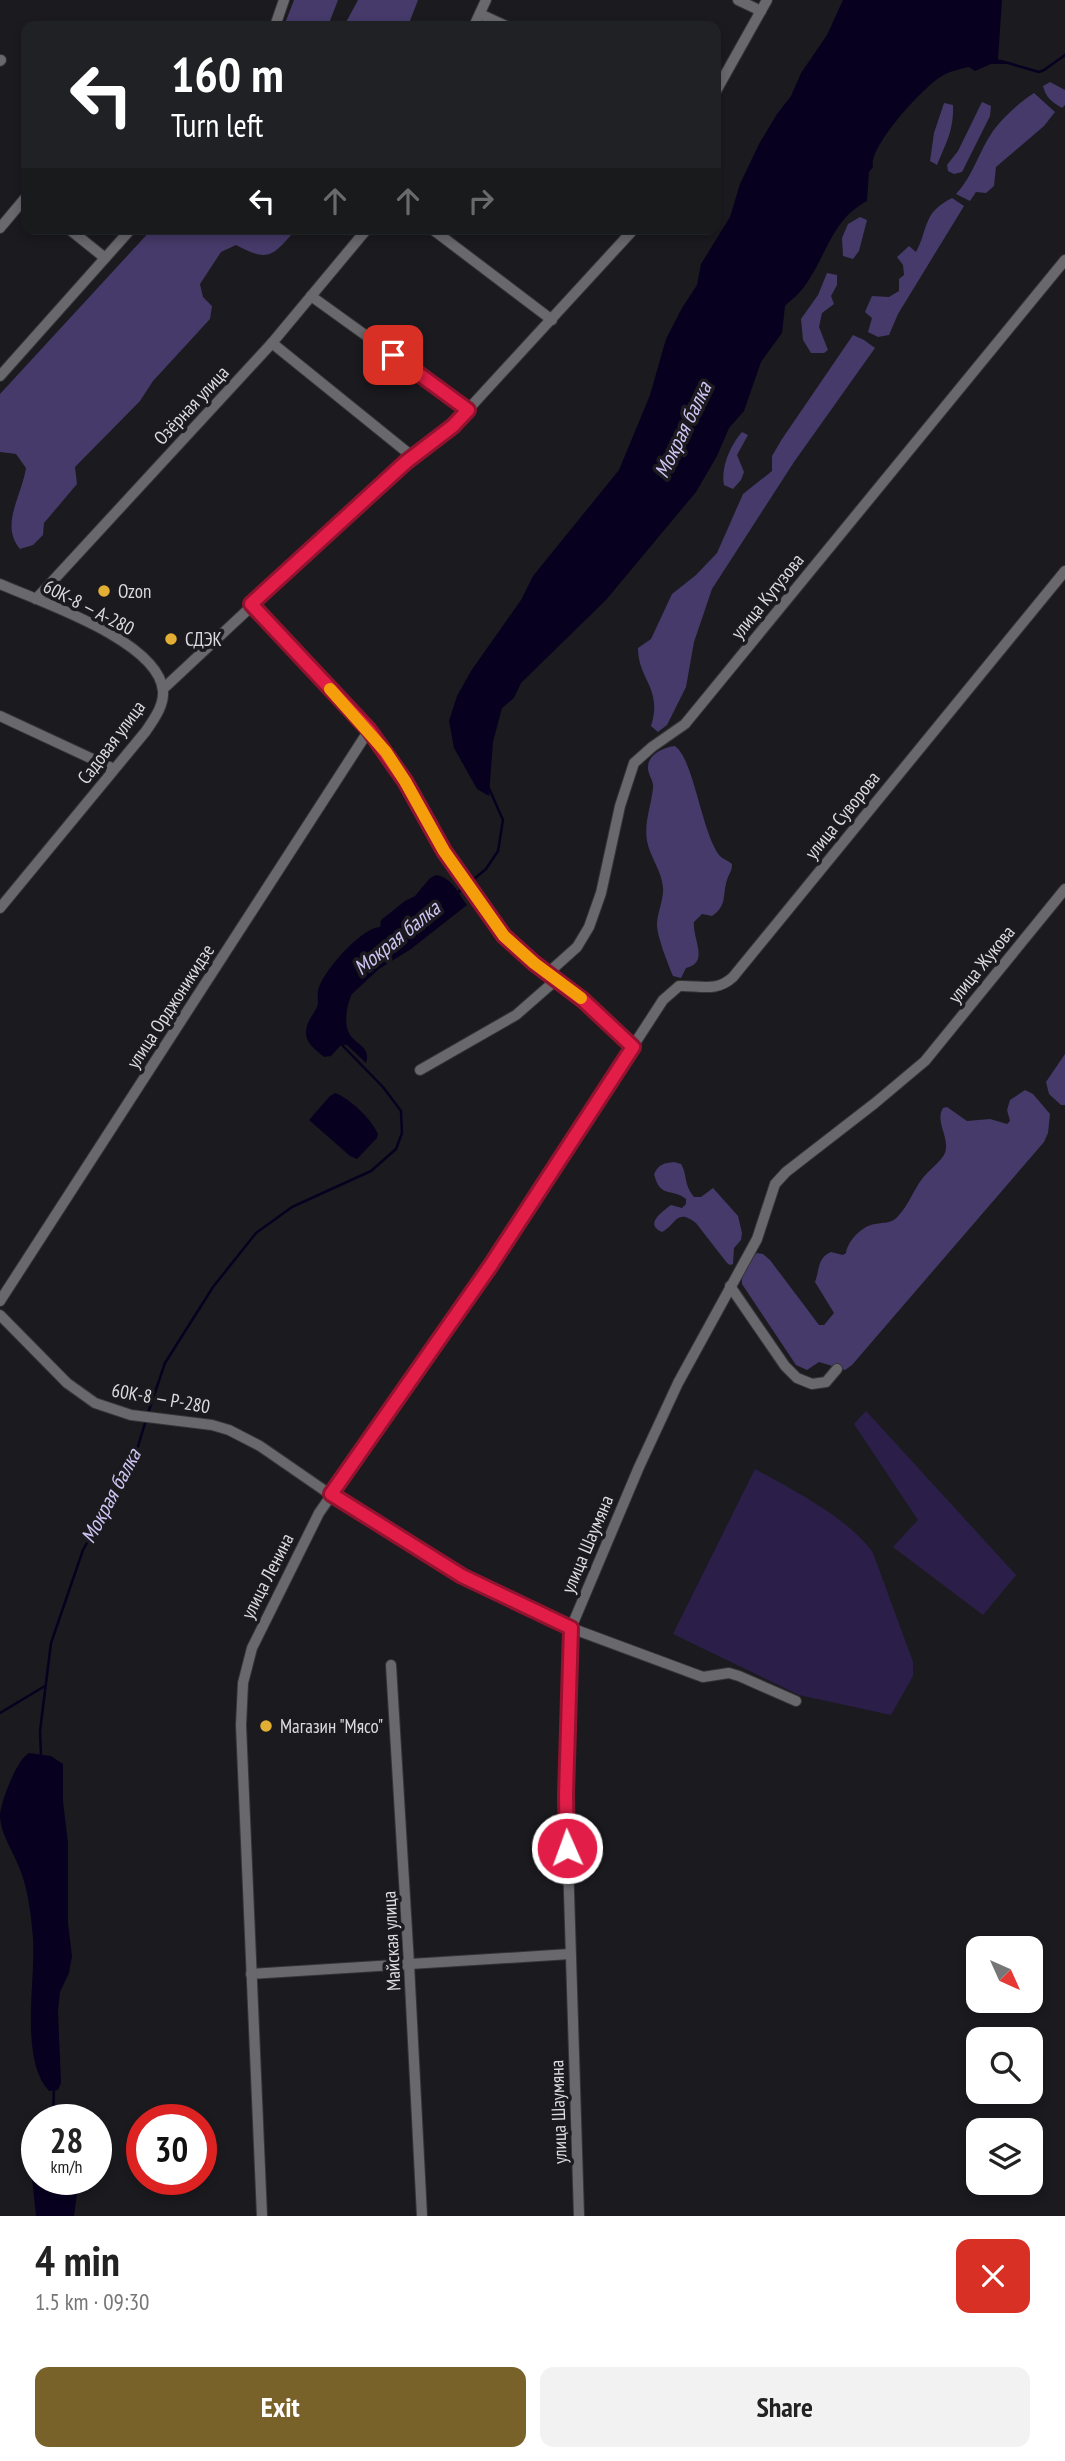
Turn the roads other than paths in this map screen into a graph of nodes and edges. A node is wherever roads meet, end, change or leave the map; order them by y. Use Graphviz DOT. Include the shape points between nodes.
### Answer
graph roads {
  1 [pos="284,0"];
  2 [pos="486,0"];
  3 [pos="738,0"];
  4 [pos="767,0"];
  5 [pos="761,11"];
  6 [pos="480,14"];
  7 [pos="277,21"];
  8 [pos="476,21"];
  9 [pos="495,21"];
  10 [pos="721,82"];
  11 [pos="21,203"];
  12 [pos="0,228"];
  13 [pos="76,235"];
  14 [pos="126,235"];
  15 [pos="362,235"];
  16 [pos="440,235"];
  17 [pos="629,235"];
  18 [pos="105,258"];
  19 [pos="1065,260"];
  20 [pos="311,296"];
  21 [pos="552,320"];
  22 [pos="271,343"];
  23 [pos="0,376"];
  24 [pos="468,410"];
  25 [pos="413,457"];
  26 [pos="1065,571"];
  27 [pos="0,584"];
  28 [pos="36,599"];
  29 [pos="251,604"];
  30 [pos="163,689"];
  31 [pos="0,716"];
  32 [pos="369,730"];
  33 [pos="114,769"];
  34 [pos="1065,889"];
  35 [pos="0,908"];
  36 [pos="552,977"];
  37 [pos="633,1047"];
  38 [pos="420,1070"];
  39 [pos="730,1286"];
  40 [pos="0,1301"];
  41 [pos="0,1315"];
  42 [pos="838,1369"];
  43 [pos="331,1494"];
  44 [pos="571,1628"];
  45 [pos="391,1665"];
  46 [pos="796,1701"];
  47 [pos="570,1954"];
  48 [pos="410,1964"];
  49 [pos="251,1974"];
  50 [pos="262,2216"];
  51 [pos="422,2216"];
  52 [pos="579,2216"];
  1 -- 7 [label="street"];
  2 -- 6 [label="street"];
  3 -- 5 [label="street"];
  4 -- 5 [label="street"];
  5 -- 10 [label="street"];
  6 -- 8 [label="street"];
  6 -- 9 [label="street"];
  11 -- 12 [label="street"];
  13 -- 18 [label="street"];
  14 -- 18 [label="street"];
  15 -- 20 [label="street, Озёрная улица"];
  16 -- 21 [label="street"];
  17 -- 21 [label="street, Садовая улица"];
  18 -- 23 [label="street"];
  19 -- 36 [label="street, улица Кутузова" via="685,724 634,763 589,927"];
  20 -- 22 [label="street, Озёрная улица"];
  20 -- 24 [label="street"];
  21 -- 24 [label="street, Садовая улица"];
  22 -- 25 [label="street"];
  22 -- 28 [label="street, Озёрная улица"];
  24 -- 25 [label="street, Садовая улица"];
  25 -- 29 [label="street, Садовая улица"];
  26 -- 37 [label="street, улица Суворова" via="733,977 717,987 679,986 671,991"];
  27 -- 28 [label="street, 60К-8 — А-280"];
  28 -- 30 [label="street, 60К-8 — А-280" via="128,644 153,667"];
  29 -- 30 [label="street, Садовая улица"];
  29 -- 32 [label="street"];
  30 -- 33 [label="street, Садовая улица" via="156,716"];
  31 -- 33 [label="street"];
  32 -- 36 [label="street" via="491,919"];
  32 -- 40 [label="street, улица Орджоникидзе"];
  33 -- 35 [label="street, Садовая улица"];
  34 -- 39 [label="street, улица Жукова" via="925,1061 775,1184 757,1239"];
  36 -- 37 [label="street"];
  36 -- 38 [label="street, улица Кутузова" via="516,1015"];
  37 -- 43 [label="street, улица Ленина" via="491,1265"];
  39 -- 42 [label="street" via="797,1378 812,1384 826,1382"];
  39 -- 44 [label="street, улица Шаумяна" via="678,1383"];
  41 -- 43 [label="street, 60К-8 — Р-280" via="82,1396 131,1415 229,1430"];
  43 -- 44 [label="street, 60К-8 — Р-280" via="462,1576"];
  43 -- 49 [label="street, улица Ленина" via="263,1621 243,1683"];
  44 -- 46 [label="street, 60К-8 — Р-280" via="703,1677 739,1676"];
  44 -- 47 [label="street, улица Шаумяна" via="566,1795"];
  45 -- 48 [label="street, Майская улица"];
  47 -- 48 [label="street"];
  47 -- 52 [label="street, улица Шаумяна"];
  48 -- 49 [label="street"];
  48 -- 51 [label="street, Майская улица"];
  49 -- 50 [label="street, улица Ленина"];
}
